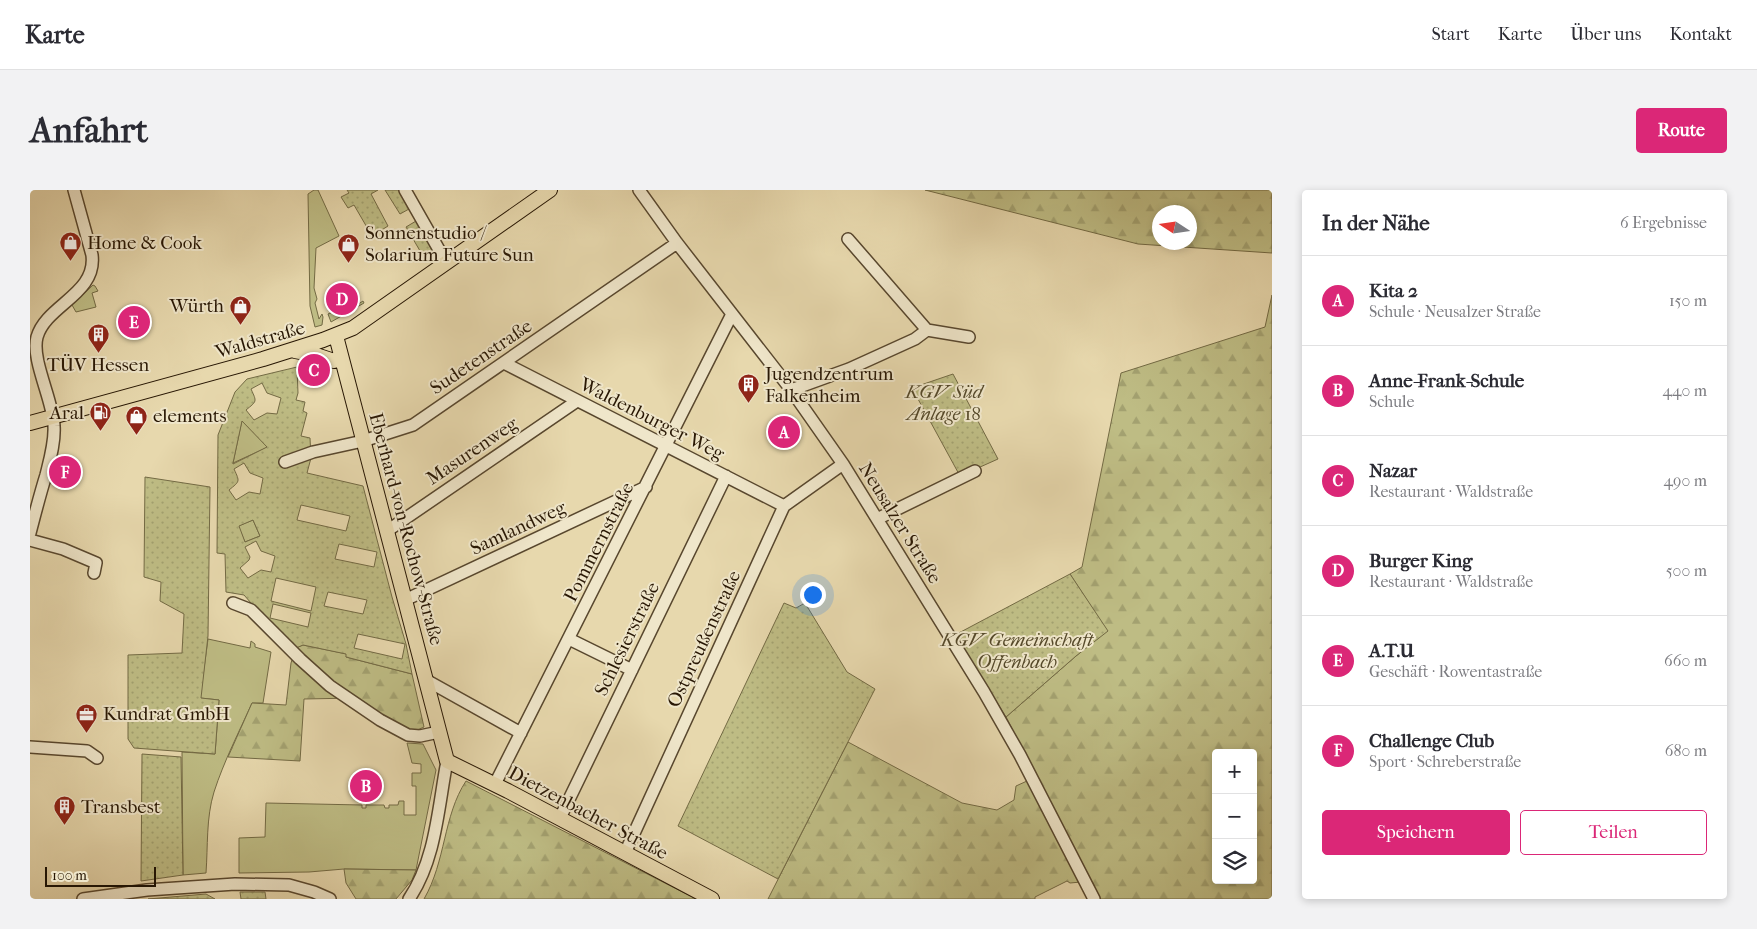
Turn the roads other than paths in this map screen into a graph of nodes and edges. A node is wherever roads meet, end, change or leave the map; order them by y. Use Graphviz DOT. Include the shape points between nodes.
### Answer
graph roads {
  1 [pos="74,190"];
  2 [pos="405,190"];
  3 [pos="550,190"];
  4 [pos="639,190"];
  5 [pos="848,239"];
  6 [pos="678,243"];
  7 [pos="446,262"];
  8 [pos="732,314"];
  9 [pos="928,330"];
  10 [pos="336,336"];
  11 [pos="968,336"];
  12 [pos="292,350"];
  13 [pos="334,361"];
  14 [pos="504,363"];
  15 [pos="346,378"];
  16 [pos="792,390"];
  17 [pos="577,401"];
  18 [pos="53,416"];
  19 [pos="30,423"];
  20 [pos="363,441"];
  21 [pos="667,446"];
  22 [pos="285,462"];
  23 [pos="843,464"];
  24 [pos="975,471"];
  25 [pos="726,476"];
  26 [pos="646,487"];
  27 [pos="784,506"];
  28 [pos="877,519"];
  29 [pos="386,530"];
  30 [pos="30,534"];
  31 [pos="30,540"];
  32 [pos="94,573"];
  33 [pos="405,600"];
  34 [pos="233,603"];
  35 [pos="569,639"];
  36 [pos="632,670"];
  37 [pos="426,680"];
  38 [pos="440,732"];
  39 [pos="521,733"];
  40 [pos="30,747"];
  41 [pos="97,758"];
  42 [pos="447,761"];
  43 [pos="495,784"];
  44 [pos="560,818"];
  45 [pos="625,853"];
  46 [pos="83,899"];
  47 [pos="330,899"];
  48 [pos="409,899"];
  49 [pos="712,899"];
  50 [pos="1094,899"];
  1 -- 18 [label="street" via="93,265 86,281 40,329 37,338 36,353"];
  2 -- 7 [label="street"];
  3 -- 7 [label="main road, Waldstraße"];
  4 -- 6 [label="street, Neusalzer Straße"];
  5 -- 9 [label="street"];
  6 -- 8 [label="street, Neusalzer Straße"];
  6 -- 14 [label="street, Sudetenstraße"];
  7 -- 10 [label="main road, Waldstraße" via="356,326"];
  8 -- 16 [label="street, Neusalzer Straße"];
  8 -- 21 [label="street, Pommernstraße"];
  9 -- 11 [label="street"];
  9 -- 16 [label="street" via="849,370"];
  10 -- 12 [label="main road, Waldstraße"];
  10 -- 13 [label="main road" via="330,348"];
  10 -- 15 [label="main road, Eberhard-von-Rochow-Straße"];
  12 -- 13 [label="main road"];
  12 -- 18 [label="main road, Waldstraße"];
  13 -- 15 [label="main road"];
  14 -- 17 [label="street, Waldenburger Weg"];
  14 -- 20 [label="street, Sudetenstraße" via="414,425"];
  15 -- 20 [label="main road, Eberhard-von-Rochow-Straße"];
  16 -- 23 [label="street, Neusalzer Straße"];
  17 -- 21 [label="street, Waldenburger Weg"];
  17 -- 29 [label="street, Masurenweg"];
  18 -- 19 [label="main road, Waldstraße"];
  18 -- 30 [label="street" via="52,451"];
  20 -- 22 [label="street, Sudetenstraße" via="312,452"];
  20 -- 29 [label="main road, Eberhard-von-Rochow-Straße"];
  21 -- 25 [label="street, Waldenburger Weg"];
  21 -- 26 [label="street, Pommernstraße"];
  23 -- 27 [label="street, Ostpreußenstraße"];
  23 -- 28 [label="street, Neusalzer Straße"];
  24 -- 28 [label="street"];
  25 -- 27 [label="street, Waldenburger Weg"];
  25 -- 36 [label="street, Schlesierstraße"];
  26 -- 33 [label="street, Samlandweg"];
  26 -- 35 [label="street, Pommernstraße"];
  27 -- 45 [label="street, Ostpreußenstraße"];
  28 -- 50 [label="street, Neusalzer Straße" via="1020,755"];
  29 -- 33 [label="main road, Eberhard-von-Rochow-Straße"];
  31 -- 32 [label="street" via="96,563"];
  33 -- 37 [label="main road, Eberhard-von-Rochow-Straße"];
  34 -- 38 [label="street" via="251,610 317,674 372,715 408,735"];
  35 -- 36 [label="street"];
  35 -- 39 [label="street, Pommernstraße"];
  36 -- 44 [label="street, Schlesierstraße"];
  37 -- 38 [label="main road, Eberhard-von-Rochow-Straße"];
  37 -- 39 [label="street"];
  38 -- 42 [label="main road, Eberhard-von-Rochow-Straße"];
  39 -- 43 [label="street, Pommernstraße"];
  40 -- 41 [label="street" via="87,751"];
  42 -- 43 [label="main road, Dietzenbacher Straße"];
  42 -- 48 [label="street, Eberhard-von-Rochow-Straße" via="429,859"];
  43 -- 44 [label="main road, Dietzenbacher Straße"];
  44 -- 45 [label="main road, Dietzenbacher Straße"];
  45 -- 49 [label="main road, Dietzenbacher Straße"];
  46 -- 47 [label="street" via="147,890 244,884 296,886"];
}
